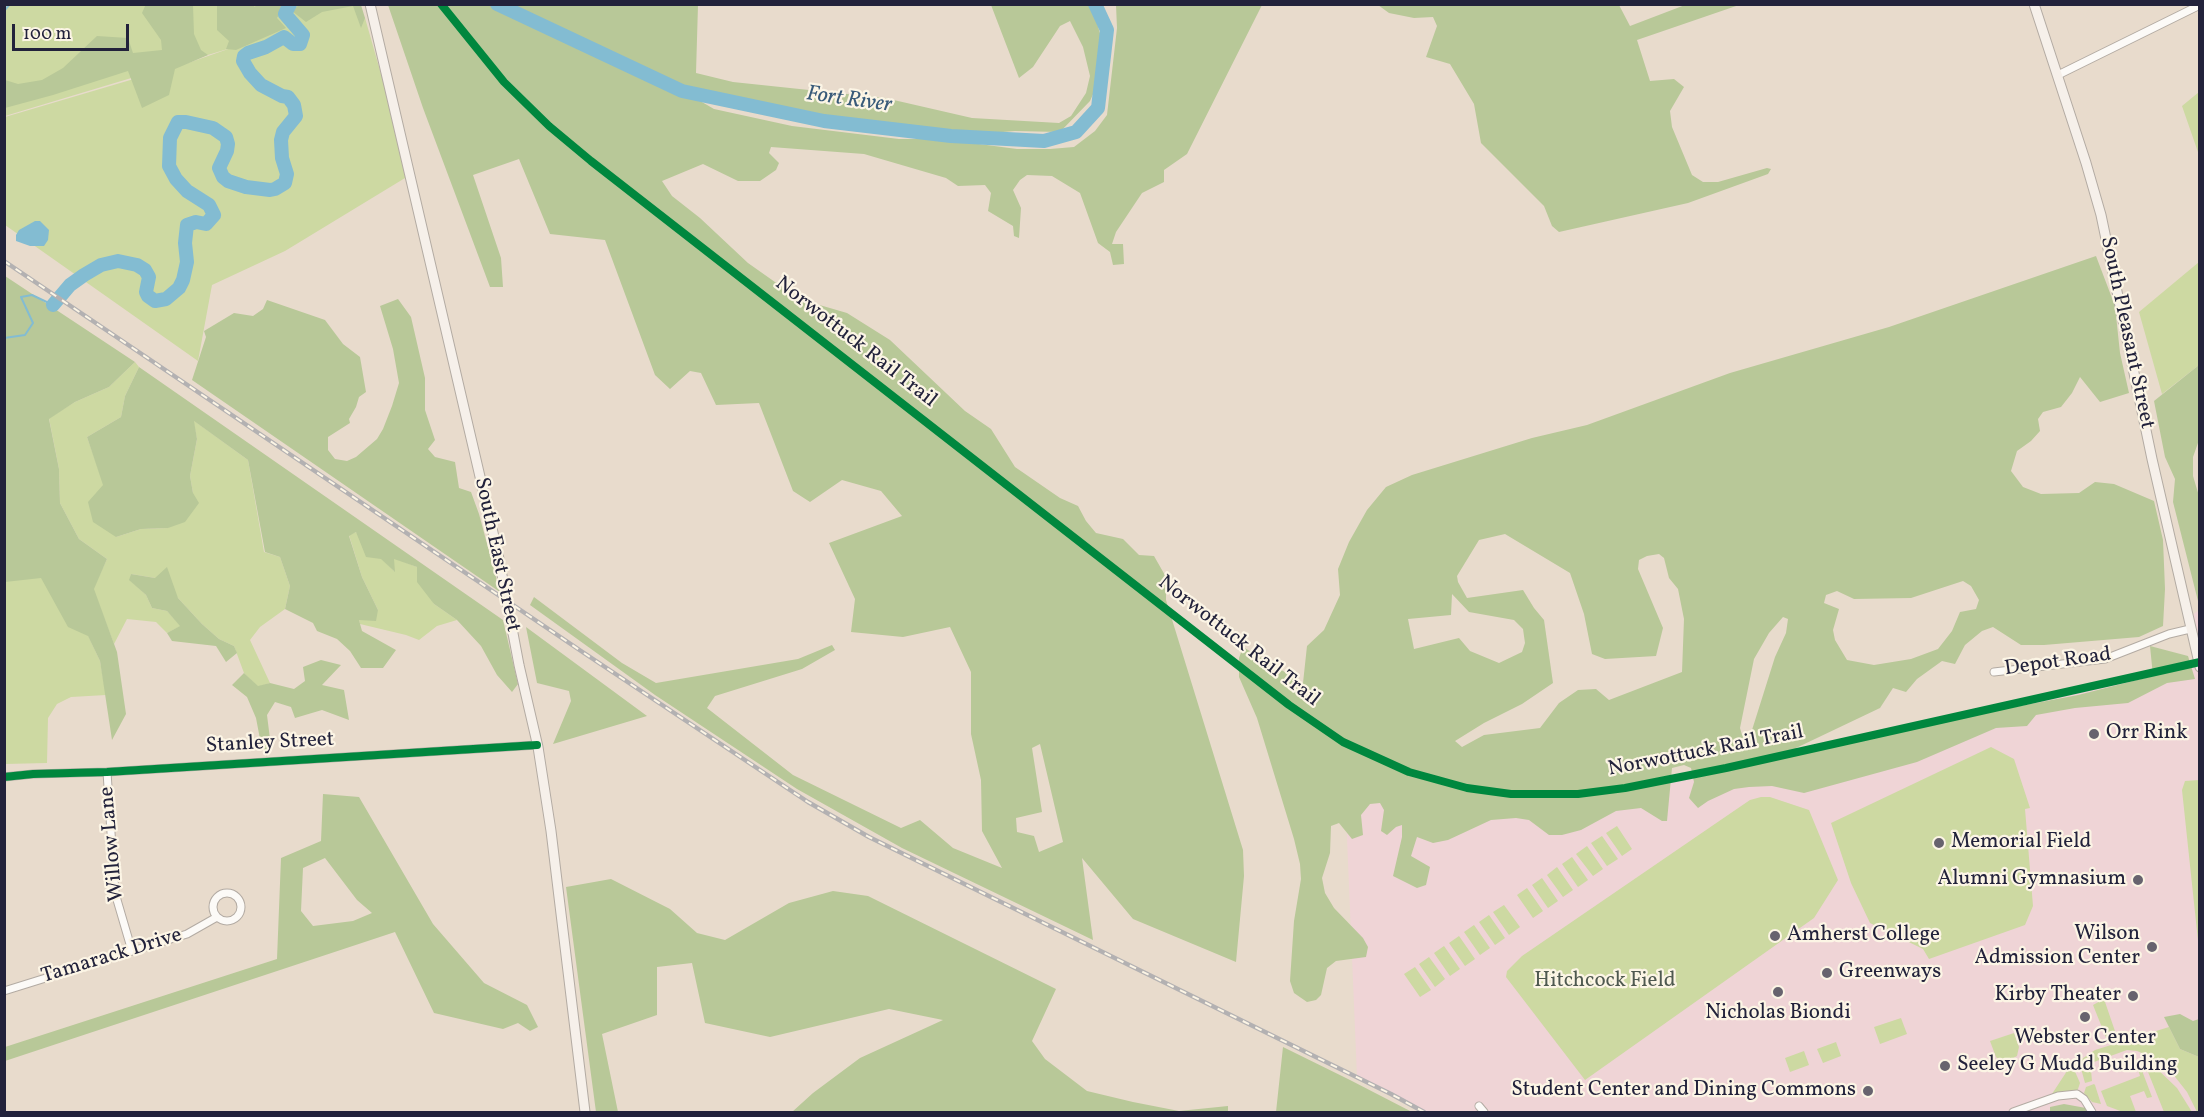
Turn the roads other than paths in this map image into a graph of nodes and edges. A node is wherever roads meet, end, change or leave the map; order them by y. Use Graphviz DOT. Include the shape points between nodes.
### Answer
graph roads {
  1 [pos="370,4"];
  2 [pos="2034,4"];
  3 [pos="2199,5"];
  4 [pos="2058,75"];
  5 [pos="2190,629"];
  6 [pos="2197,643"];
  7 [pos="2199,667"];
  8 [pos="1994,672"];
  9 [pos="537,745"];
  10 [pos="107,772"];
  11 [pos="4,777"];
  12 [pos="217,917"];
  13 [pos="132,951"];
  14 [pos="4,991"];
  15 [pos="585,1113"];
  16 [pos="2013,1113"];
  17 [pos="2092,1113"];
  1 -- 9 [label="main road, South East Street" via="498,554"];
  2 -- 4 [label="main road, South Pleasant Street"];
  3 -- 4 [label="street"];
  4 -- 5 [label="main road, South Pleasant Street" via="2101,215"];
  5 -- 6 [label="main road, South Pleasant Street"];
  5 -- 8 [label="street, Depot Road" via="2105,659"];
  6 -- 7 [label="main road, South Pleasant Street"];
  9 -- 10 [label="street, Stanley Street"];
  9 -- 15 [label="main road, South East Street"];
  10 -- 11 [label="street, Stanley Street"];
  10 -- 13 [label="street, Willow Lane" via="115,893"];
  12 -- 12 [label="street, Tamarack Drive" via="213,907 217,897 226,893 236,897 240,907 236,917 225,921"];
  12 -- 13 [label="street, Tamarack Drive" via="187,934"];
  13 -- 14 [label="street, Tamarack Drive"];
  16 -- 17 [label="street" via="2058,1096 2077,1094"];
}
